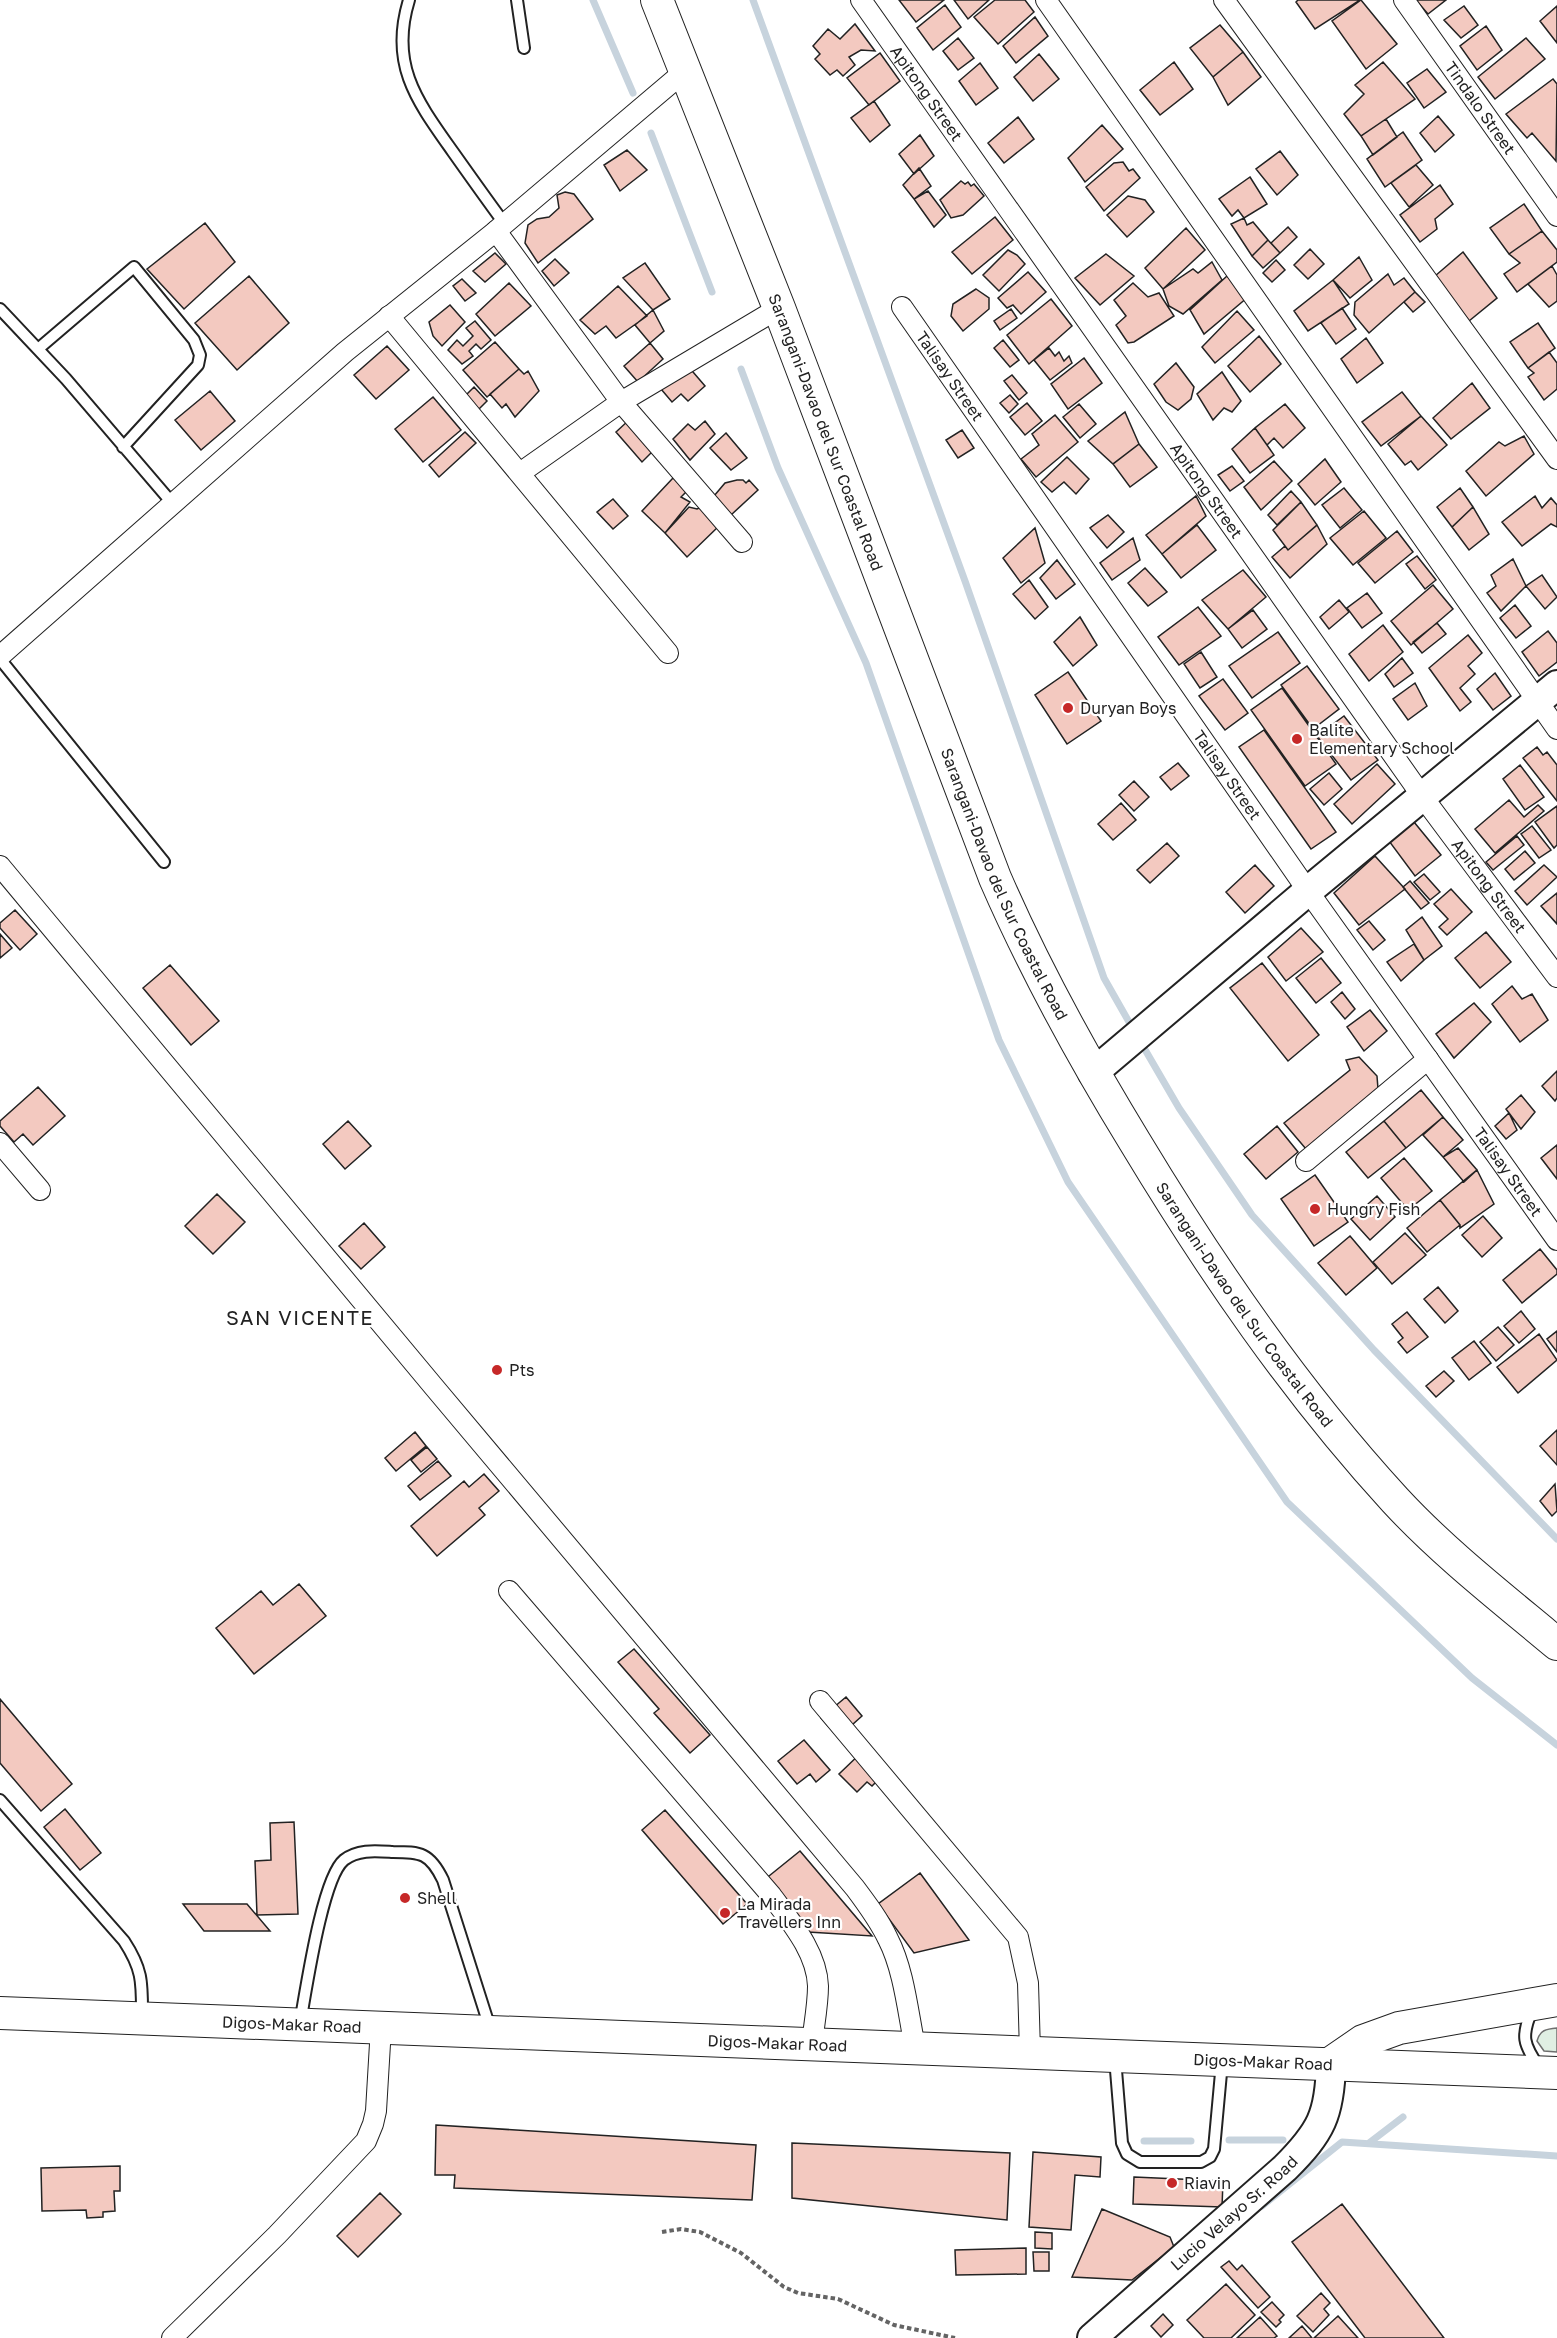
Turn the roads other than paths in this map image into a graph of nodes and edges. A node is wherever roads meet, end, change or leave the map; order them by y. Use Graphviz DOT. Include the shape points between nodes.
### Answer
graph roads {
  1 [pos="409,0"];
  2 [pos="517,0"];
  3 [pos="657,0"];
  4 [pos="861,0"];
  5 [pos="1046,0"];
  6 [pos="1224,0"];
  7 [pos="1404,0"];
  8 [pos="524,48"];
  9 [pos="685,71"];
  10 [pos="1557,216"];
  11 [pos="500,227"];
  12 [pos="902,307"];
  13 [pos="779,308"];
  14 [pos="0,309"];
  15 [pos="389,316"];
  16 [pos="38,349"];
  17 [pos="621,402"];
  18 [pos="123,447"];
  19 [pos="1557,459"];
  20 [pos="520,473"];
  21 [pos="173,504"];
  22 [pos="742,542"];
  23 [pos="668,653"];
  24 [pos="0,657"];
  25 [pos="1547,693"];
  26 [pos="1557,729"];
  27 [pos="1422,796"];
  28 [pos="164,862"];
  29 [pos="0,866"];
  30 [pos="1308,891"];
  31 [pos="1557,977"];
  32 [pos="1428,1059"];
  33 [pos="1093,1073"];
  34 [pos="0,1143"];
  35 [pos="1306,1161"];
  36 [pos="40,1190"];
  37 [pos="1557,1240"];
  38 [pos="509,1591"];
  39 [pos="1557,1644"];
  40 [pos="820,1701"];
  41 [pos="0,1800"];
  42 [pos="1545,2002"];
  43 [pos="0,2013"];
  44 [pos="142,2018"];
  45 [pos="300,2024"];
  46 [pos="381,2027"];
  47 [pos="491,2031"];
  48 [pos="812,2043"];
  49 [pos="915,2047"];
  50 [pos="1030,2052"];
  51 [pos="1114,2055"];
  52 [pos="1223,2059"];
  53 [pos="1331,2063"];
  54 [pos="1550,2072"];
  55 [pos="172,2338"];
  56 [pos="1092,2338"];
  1 -- 11 [label="lane" via="402,24 404,62 413,92"];
  2 -- 8 [label="lane"];
  3 -- 9 [label="main road, Sarangani-Davao del Sur Coastal Road"];
  4 -- 27 [label="street, Apitong Street"];
  5 -- 25 [label="street"];
  6 -- 19 [label="street"];
  7 -- 10 [label="street, Tindalo Street"];
  9 -- 11 [label="street"];
  9 -- 13 [label="main road, Sarangani-Davao del Sur Coastal Road"];
  11 -- 15 [label="street"];
  11 -- 17 [label="street"];
  12 -- 30 [label="street, Talisay Street"];
  13 -- 17 [label="street"];
  13 -- 33 [label="main road, Sarangani-Davao del Sur Coastal Road" via="995,878 1019,933"];
  14 -- 16 [label="lane"];
  15 -- 20 [label="street"];
  15 -- 21 [label="street"];
  16 -- 18 [label="lane"];
  16 -- 18 [label="lane" via="134,267 194,340 200,355 198,365"];
  17 -- 20 [label="street"];
  17 -- 22 [label="street"];
  18 -- 21 [label="lane"];
  20 -- 23 [label="street"];
  21 -- 24 [label="street"];
  24 -- 28 [label="lane"];
  25 -- 26 [label="street"];
  25 -- 27 [label="street"];
  27 -- 30 [label="street"];
  27 -- 31 [label="street, Apitong Street"];
  29 -- 49 [label="street" via="855,1888 890,1941"];
  30 -- 32 [label="street, Talisay Street"];
  30 -- 33 [label="street"];
  32 -- 35 [label="street"];
  32 -- 37 [label="street, Talisay Street"];
  33 -- 39 [label="main road, Sarangani-Davao del Sur Coastal Road" via="1182,1221 1336,1432 1397,1502 1478,1578"];
  34 -- 36 [label="street"];
  38 -- 48 [label="street" via="791,1922 816,1970"];
  40 -- 50 [label="street" via="1018,1937 1028,1983"];
  41 -- 44 [label="lane" via="124,1941 141,1977"];
  42 -- 53 [label="main road" via="1399,2028 1363,2041"];
  42 -- 54 [label="lane" via="1524,2032 1525,2041"];
  43 -- 44 [label="main road, Digos-Makar Road"];
  44 -- 45 [label="main road, Digos-Makar Road"];
  45 -- 46 [label="main road, Digos-Makar Road"];
  45 -- 47 [label="lane" via="326,1891 336,1869 343,1861 365,1851 414,1852 433,1861 443,1880"];
  46 -- 47 [label="main road, Digos-Makar Road"];
  46 -- 55 [label="street" via="376,2111 366,2141"];
  47 -- 48 [label="main road, Digos-Makar Road"];
  48 -- 49 [label="main road, Digos-Makar Road"];
  49 -- 50 [label="main road, Digos-Makar Road"];
  50 -- 51 [label="main road, Digos-Makar Road"];
  51 -- 52 [label="main road, Digos-Makar Road"];
  51 -- 52 [label="lane" via="1124,2148 1133,2159 1150,2163 1201,2162 1210,2157"];
  52 -- 53 [label="main road, Digos-Makar Road"];
  53 -- 54 [label="main road, Digos-Makar Road"];
  53 -- 56 [label="street, Lucio Velayo Sr. Road" via="1326,2111 1305,2148"];
}
